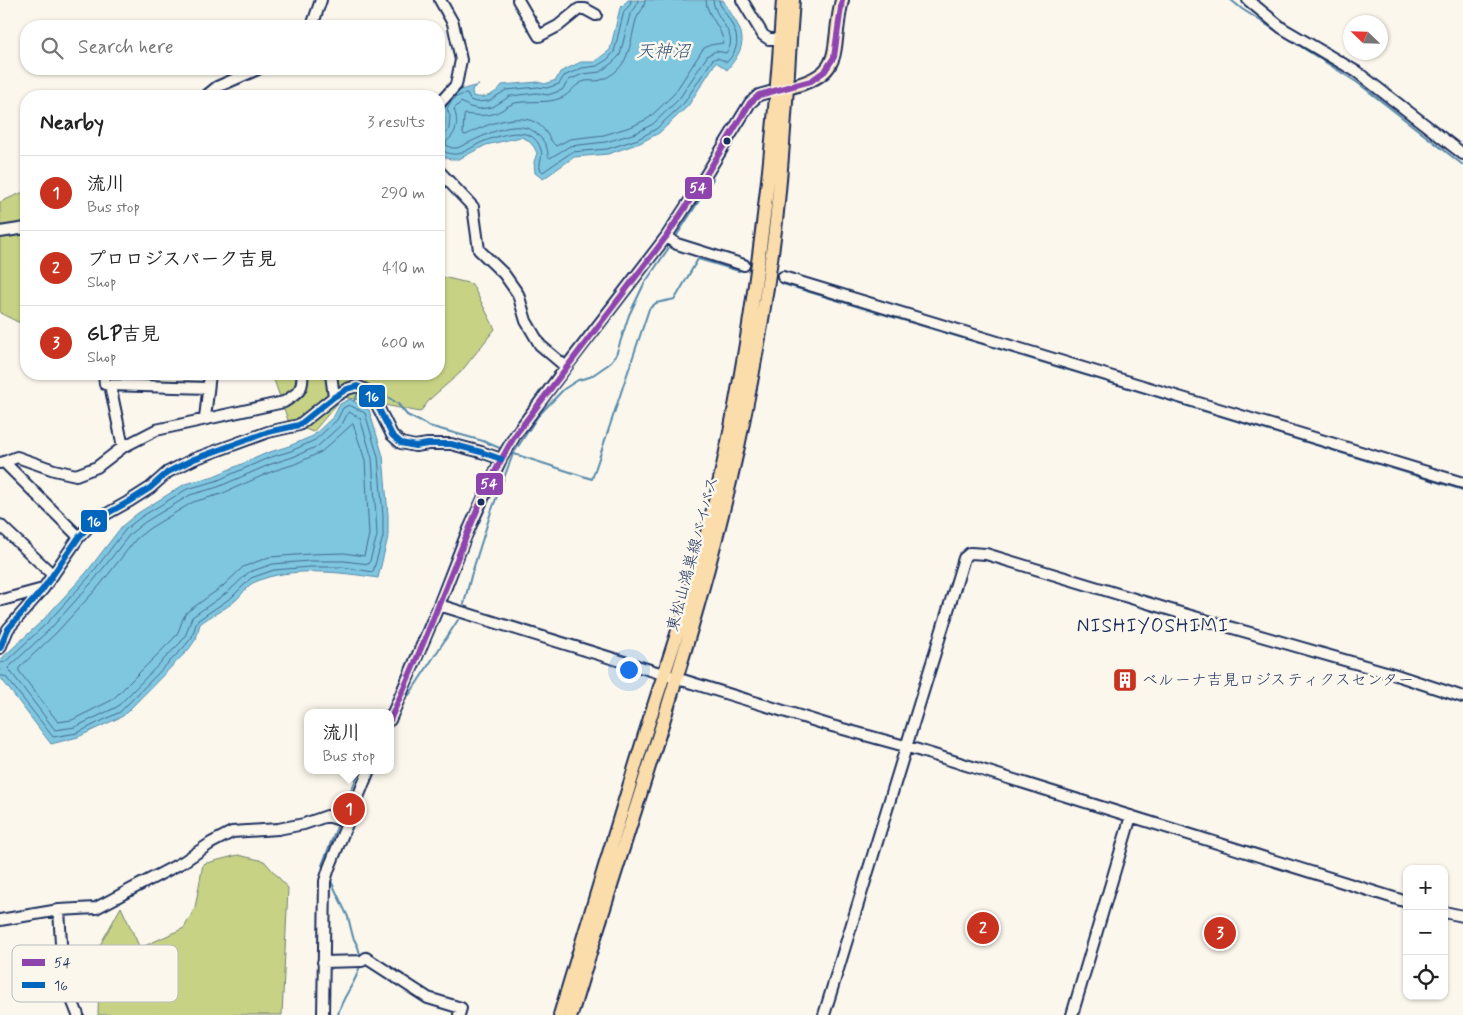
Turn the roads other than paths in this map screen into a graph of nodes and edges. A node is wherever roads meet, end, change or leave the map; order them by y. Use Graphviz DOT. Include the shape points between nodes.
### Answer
graph roads {
  1 [pos="321,0"];
  2 [pos="440,0"];
  3 [pos="518,0"];
  4 [pos="742,0"];
  5 [pos="784,0"];
  6 [pos="793,0"];
  7 [pos="842,0"];
  8 [pos="1248,0"];
  9 [pos="596,15"];
  10 [pos="314,20"];
  11 [pos="781,40"];
  12 [pos="244,75"];
  13 [pos="213,90"];
  14 [pos="781,90"];
  15 [pos="445,97"];
  16 [pos="1463,154"];
  17 [pos="445,177"];
  18 [pos="20,229"];
  19 [pos="0,232"];
  20 [pos="666,237"];
  21 [pos="744,265"];
  22 [pos="783,277"];
  23 [pos="566,367"];
  24 [pos="105,380"];
  25 [pos="209,380"];
  26 [pos="303,380"];
  27 [pos="332,380"];
  28 [pos="110,385"];
  29 [pos="208,388"];
  30 [pos="334,397"];
  31 [pos="205,418"];
  32 [pos="123,447"];
  33 [pos="500,459"];
  34 [pos="2,462"];
  35 [pos="1463,483"];
  36 [pos="0,526"];
  37 [pos="79,537"];
  38 [pos="53,575"];
  39 [pos="44,589"];
  40 [pos="0,599"];
  41 [pos="439,604"];
  42 [pos="0,648"];
  43 [pos="670,675"];
  44 [pos="1463,697"];
  45 [pos="394,711"];
  46 [pos="906,746"];
  47 [pos="367,774"];
  48 [pos="1131,816"];
  49 [pos="347,822"];
  50 [pos="1403,901"];
  51 [pos="59,910"];
  52 [pos="1448,913"];
  53 [pos="1463,916"];
  54 [pos="0,920"];
  55 [pos="61,945"];
  56 [pos="323,962"];
  57 [pos="73,1002"];
  58 [pos="78,1015"];
  59 [pos="323,1015"];
  60 [pos="459,1015"];
  61 [pos="560,1015"];
  62 [pos="571,1015"];
  63 [pos="824,1015"];
  64 [pos="1072,1015"];
  1 -- 10 [label="street"];
  2 -- 15 [label="street" via="453,23 461,60 456,84"];
  3 -- 9 [label="street" via="539,36 579,9"];
  4 -- 11 [label="street" via="763,35"];
  5 -- 11 [label="main road"];
  6 -- 14 [label="main road"];
  7 -- 14 [label="main road" via="834,57 825,71 812,81"];
  8 -- 16 [label="street" via="1282,28 1357,72"];
  11 -- 14 [label="main road"];
  12 -- 13 [label="street"];
  14 -- 20 [label="street" via="759,95 750,103"];
  14 -- 43 [label="main road, 東松山鴻巣線バイパス" via="782,158 775,230 740,440 708,569"];
  17 -- 23 [label="street" via="473,207 479,250 504,274 518,294 526,321 540,345"];
  18 -- 19 [label="street"];
  20 -- 21 [label="street" via="677,244"];
  20 -- 23 [label="street"];
  22 -- 35 [label="street"];
  23 -- 33 [label="street"];
  24 -- 28 [label="street" via="105,384"];
  25 -- 29 [label="street"];
  26 -- 31 [label="street" via="296,395 284,402"];
  27 -- 30 [label="street"];
  28 -- 29 [label="street"];
  28 -- 32 [label="street"];
  29 -- 31 [label="street"];
  30 -- 33 [label="street" via="357,386 368,390 392,435 401,443 415,446 451,444"];
  30 -- 37 [label="street" via="299,425 216,450 168,472 150,488 94,521"];
  31 -- 32 [label="street" via="156,430"];
  32 -- 34 [label="street" via="97,467 76,475 17,457"];
  33 -- 41 [label="street"];
  34 -- 37 [label="street"];
  36 -- 38 [label="street"];
  37 -- 38 [label="street"];
  38 -- 39 [label="street"];
  39 -- 40 [label="street"];
  39 -- 42 [label="street" via="8,628"];
  41 -- 43 [label="street"];
  41 -- 45 [label="street"];
  43 -- 46 [label="street"];
  43 -- 61 [label="main road, 東松山鴻巣線バイパス"];
  43 -- 62 [label="main road, 東松山鴻巣線バイパス"];
  44 -- 46 [label="street" via="986,554 970,553 964,558"];
  46 -- 48 [label="street"];
  46 -- 63 [label="street"];
  47 -- 49 [label="street"];
  48 -- 50 [label="street"];
  48 -- 64 [label="street"];
  49 -- 51 [label="street" via="327,816 278,829 232,832 96,908"];
  49 -- 56 [label="street" via="325,881"];
  51 -- 54 [label="street"];
  51 -- 55 [label="street"];
  52 -- 53 [label="street"];
  56 -- 59 [label="street"];
  56 -- 60 [label="street" via="362,961 366,958 428,998 461,1008"];
  57 -- 58 [label="street"];
}
